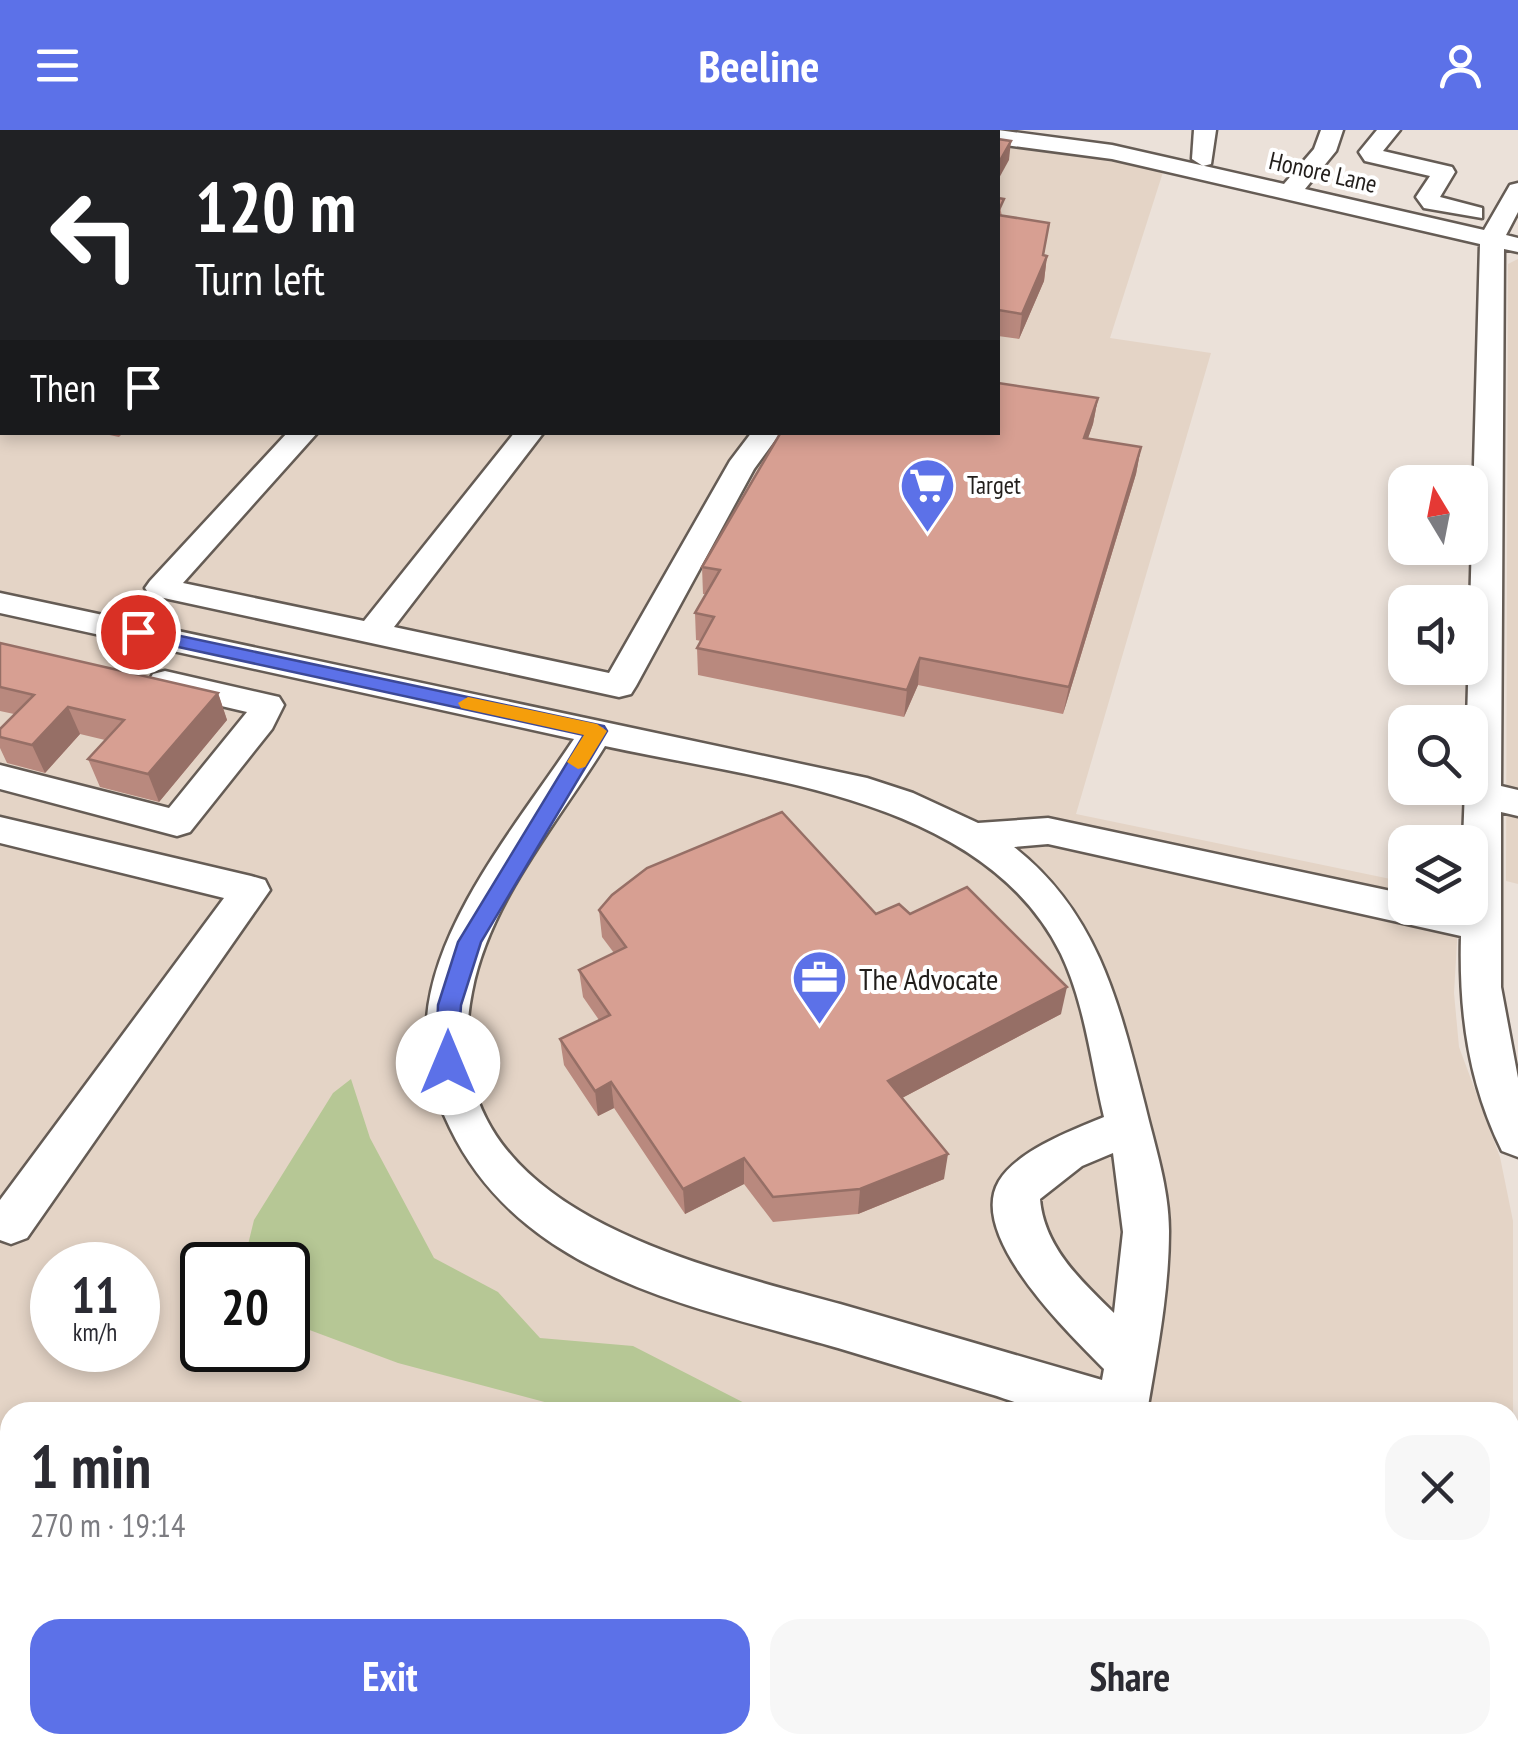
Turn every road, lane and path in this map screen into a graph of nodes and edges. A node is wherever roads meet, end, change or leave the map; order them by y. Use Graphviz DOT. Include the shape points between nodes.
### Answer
graph roads {
  1 [pos="1205,130"];
  2 [pos="1332,130"];
  3 [pos="1388,130"];
  4 [pos="1000,137"];
  5 [pos="1198,165"];
  6 [pos="1296,185"];
  7 [pos="1518,190"];
  8 [pos="1504,234"];
  9 [pos="301,435"];
  10 [pos="528,435"];
  11 [pos="765,435"];
  12 [pos="0,603"];
  13 [pos="1503,631"];
  14 [pos="372,632"];
  15 [pos="140,676"];
  16 [pos="1502,696"];
  17 [pos="597,731"];
  18 [pos="0,777"];
  19 [pos="1501,799"];
  20 [pos="0,830"];
  21 [pos="974,837"];
  22 [pos="1482,926"];
  23 [pos="1128,1126"];
  24 [pos="1518,1138"];
  25 [pos="0,1220"];
  26 [pos="1130,1362"];
  27 [pos="1092,1402"];
  28 [pos="1123,1402"];
  1 -- 5 [label="street"];
  2 -- 6 [label="street" via="1326,151"];
  3 -- 8 [label="street" via="1370,152 1444,172 1428,197 1432,203"];
  4 -- 5 [label="street, Honore Lane"];
  5 -- 6 [label="street, Honore Lane"];
  6 -- 8 [label="street, Honore Lane"];
  7 -- 8 [label="street"];
  8 -- 13 [label="street"];
  9 -- 14 [label="street" via="161,588"];
  10 -- 14 [label="street"];
  11 -- 14 [label="street" via="740,467 619,686"];
  12 -- 17 [label="street"];
  13 -- 16 [label="street"];
  15 -- 18 [label="street" via="267,705 176,823"];
  16 -- 19 [label="street"];
  17 -- 21 [label="street" via="867,791 937,815"];
  17 -- 27 [label="street" via="489,905 456,974 446,1033 452,1078 471,1133 503,1180 572,1234 668,1276"];
  19 -- 22 [label="street"];
  20 -- 25 [label="street" via="251,890 11,1224"];
  21 -- 22 [label="street" via="1048,831"];
  21 -- 23 [label="street" via="1050,905 1082,955"];
  22 -- 24 [label="street" via="1483,1036"];
  23 -- 26 [label="street" via="1146,1228"];
  23 -- 26 [label="street" via="1039,1170 1017,1191 1015,1214 1052,1277"];
  26 -- 28 [label="street"];
}
